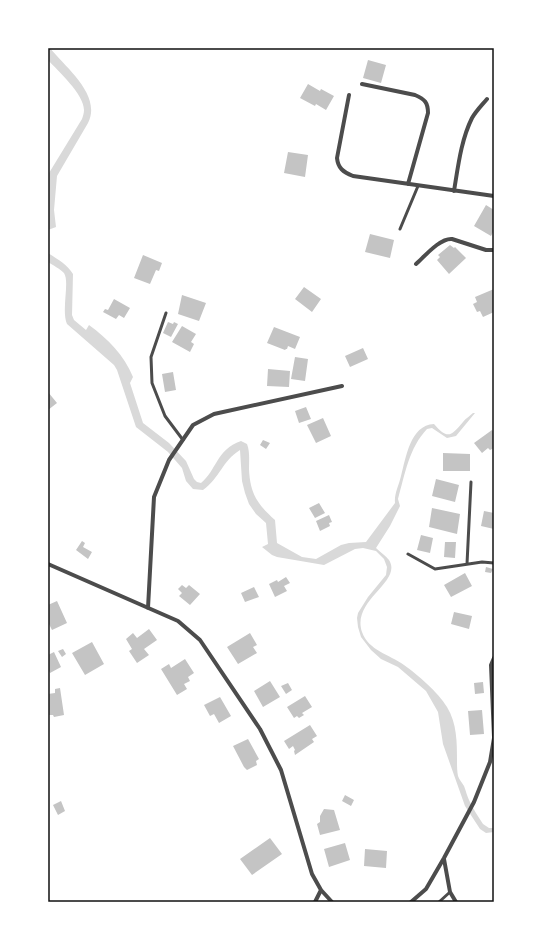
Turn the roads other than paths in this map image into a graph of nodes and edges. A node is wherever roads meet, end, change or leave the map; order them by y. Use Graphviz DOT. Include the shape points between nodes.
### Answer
graph roads {
  1 [pos="362,84"];
  2 [pos="349,95"];
  3 [pos="488,99"];
  4 [pos="408,184"];
  5 [pos="418,186"];
  6 [pos="454,190"];
  7 [pos="494,196"];
  8 [pos="400,229"];
  9 [pos="494,250"];
  10 [pos="416,264"];
  11 [pos="166,314"];
  12 [pos="342,386"];
  13 [pos="183,440"];
  14 [pos="472,482"];
  15 [pos="408,554"];
  16 [pos="494,563"];
  17 [pos="48,564"];
  18 [pos="466,564"];
  19 [pos="148,608"];
  20 [pos="494,658"];
  21 [pos="494,738"];
  22 [pos="444,858"];
  23 [pos="320,890"];
  24 [pos="450,892"];
  25 [pos="315,902"];
  26 [pos="332,902"];
  27 [pos="411,902"];
  28 [pos="439,902"];
  29 [pos="456,902"];
  1 -- 4 [label="street" via="415,95 426,101 428,113"];
  2 -- 4 [label="street" via="337,158 338,165 353,176"];
  3 -- 6 [label="street" via="478,109 468,127"];
  4 -- 5 [label="street"];
  5 -- 6 [label="street"];
  5 -- 8 [label="lane"];
  6 -- 7 [label="street"];
  9 -- 10 [label="street" via="447,238"];
  11 -- 13 [label="lane" via="152,357 152,383 165,416"];
  12 -- 13 [label="street" via="214,414 194,425"];
  13 -- 19 [label="street" via="169,460 154,497"];
  14 -- 18 [label="lane"];
  15 -- 18 [label="lane" via="435,569"];
  16 -- 18 [label="lane"];
  17 -- 19 [label="street"];
  19 -- 23 [label="street" via="178,621 200,640 260,729 281,770 312,874"];
  20 -- 21 [label="street" via="491,665"];
  21 -- 22 [label="street" via="490,762 474,802"];
  22 -- 24 [label="street"];
  22 -- 27 [label="street" via="426,889"];
  23 -- 25 [label="street"];
  23 -- 26 [label="street"];
  24 -- 28 [label="lane"];
  24 -- 29 [label="street"];
}
